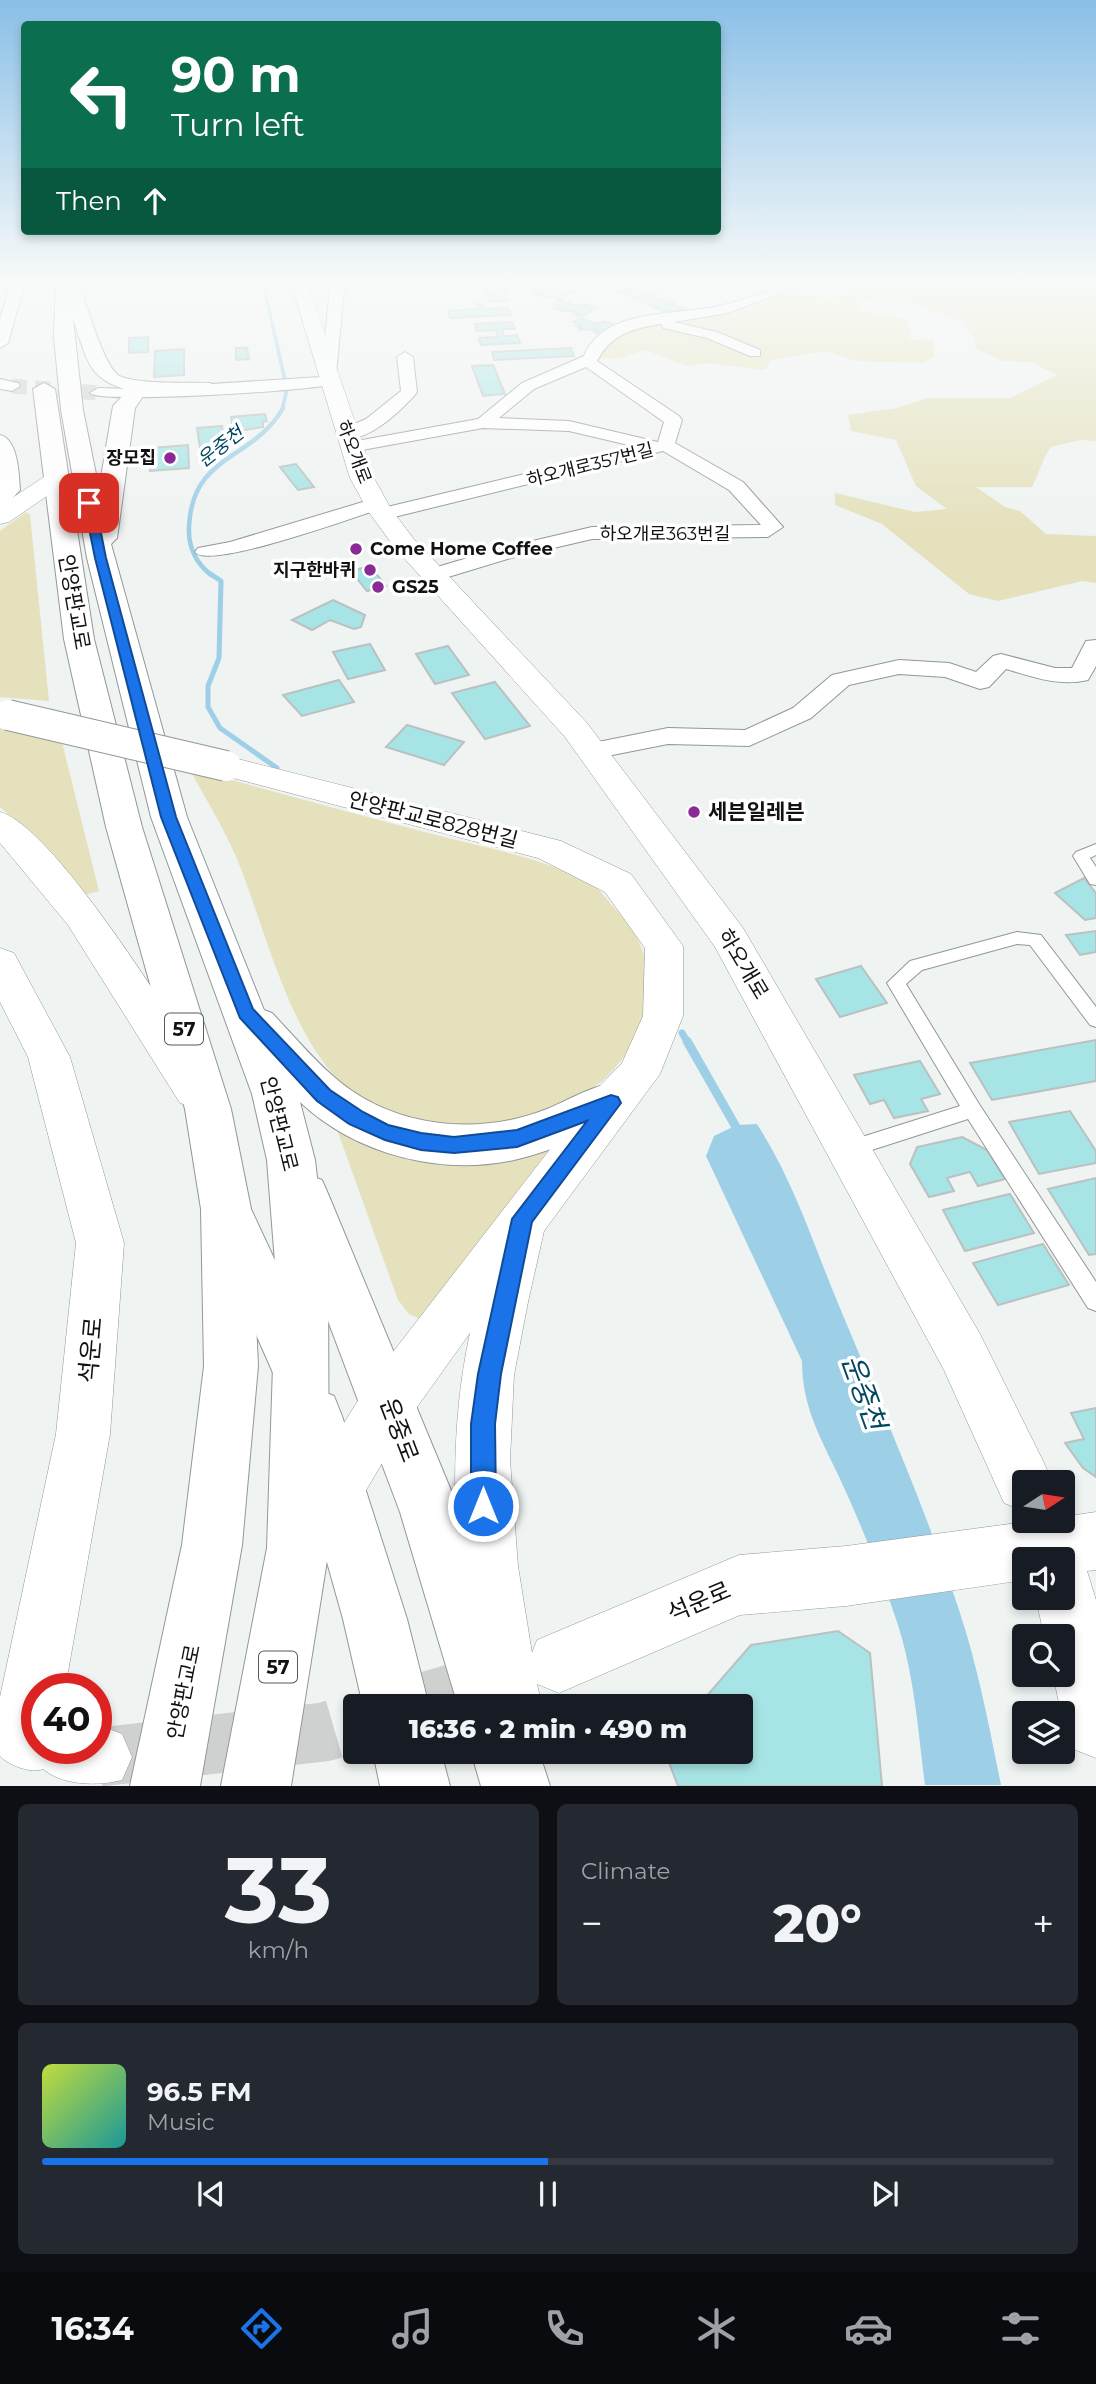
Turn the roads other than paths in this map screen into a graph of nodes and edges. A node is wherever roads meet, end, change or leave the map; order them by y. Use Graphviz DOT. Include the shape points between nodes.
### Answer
graph roads {
  1 [pos="41,362"];
  2 [pos="67,362"];
  3 [pos="99,362"];
  4 [pos="314,362"];
  5 [pos="318,362"];
  6 [pos="406,362"];
  7 [pos="584,362"];
  8 [pos="589,362"];
  9 [pos="315,373"];
  10 [pos="209,389"];
  11 [pos="98,393"];
  12 [pos="137,394"];
  13 [pos="401,400"];
  14 [pos="483,423"];
  15 [pos="445,430"];
  16 [pos="0,440"];
  17 [pos="349,440"];
  18 [pos="666,445"];
  19 [pos="55,480"];
  20 [pos="0,500"];
  21 [pos="379,509"];
  22 [pos="0,517"];
  23 [pos="773,527"];
  24 [pos="205,552"];
  25 [pos="100,558"];
  26 [pos="435,575"];
  27 [pos="1094,646"];
  28 [pos="4,713"];
  29 [pos="592,751"];
  30 [pos="0,823"];
  31 [pos="1096,849"];
  32 [pos="1096,880"];
  33 [pos="0,963"];
  34 [pos="246,1013"];
  35 [pos="1096,1020"];
  36 [pos="611,1103"];
  37 [pos="208,1109"];
  38 [pos="972,1110"];
  39 [pos="850,1149"];
  40 [pos="291,1160"];
  41 [pos="226,1209"];
  42 [pos="523,1219"];
  43 [pos="1096,1301"];
  44 [pos="303,1379"];
  45 [pos="388,1402"];
  46 [pos="1018,1470"];
  47 [pos="335,1488"];
  48 [pos="298,1548"];
  49 [pos="1012,1556"];
  50 [pos="846,1576"];
  51 [pos="1068,1610"];
  52 [pos="559,1662"];
  53 [pos="36,1673"];
  54 [pos="393,1694"];
  55 [pos="487,1694"];
  56 [pos="508,1694"];
  57 [pos="1096,1726"];
  58 [pos="410,1764"];
  59 [pos="510,1764"];
  60 [pos="520,1764"];
  61 [pos="165,1786"];
  62 [pos="256,1786"];
  63 [pos="415,1786"];
  64 [pos="516,1786"];
  65 [pos="524,1786"];
  1 -- 19 [label="main road, 안양판교로 / 57"];
  2 -- 25 [label="main road, 안양판교로 / 57"];
  3 -- 10 [label="main road" via="111,379 132,385"];
  4 -- 9 [label="street, 하오개로"];
  5 -- 9 [label="street"];
  6 -- 13 [label="street" via="409,392"];
  7 -- 14 [label="street" via="528,386"];
  8 -- 18 [label="street" via="673,419"];
  9 -- 10 [label="street" via="277,385"];
  9 -- 17 [label="street, 하오개로"];
  10 -- 12 [label="street"];
  11 -- 12 [label="street"];
  12 -- 25 [label="main road" via="124,406"];
  13 -- 15 [label="street" via="424,408"];
  13 -- 17 [label="street"];
  14 -- 15 [label="street"];
  14 -- 18 [label="street" via="569,426 639,444"];
  15 -- 17 [label="street"];
  16 -- 20 [label="street" via="10,468 10,490"];
  17 -- 21 [label="street, 하오개로"];
  18 -- 21 [label="street, 하오개로357번길"];
  18 -- 23 [label="street, 하오개로357번길" via="736,486"];
  19 -- 22 [label="street"];
  19 -- 37 [label="main road, 안양판교로 / 57" via="79,639 124,827"];
  21 -- 24 [label="street, 하오개로"];
  21 -- 26 [label="street, 하오개로"];
  23 -- 26 [label="street, 하오개로363번길" via="761,533 592,533"];
  25 -- 34 [label="main road, 안양판교로 / 57" via="169,817"];
  26 -- 29 [label="street, 하오개로"];
  27 -- 29 [label="street" via="1080,675 1055,675 1001,662 980,682 949,670 899,667 841,680 802,713 749,738 668,736"];
  28 -- 36 [label="street, 안양판교로828번길, bridge" via="549,849 618,883 664,946 663,1016 639,1074"];
  29 -- 39 [label="street, 하오개로" via="729,938"];
  30 -- 37 [label="street" via="74,905"];
  31 -- 32 [label="lane" via="1081,856"];
  33 -- 53 [label="street, 석운로" via="49,1057 100,1243 83,1434"];
  34 -- 36 [label="main road" via="324,1096 385,1132 421,1141 454,1145 517,1139"];
  34 -- 40 [label="main road, 안양판교로 / 57" via="275,1094"];
  35 -- 38 [label="lane" via="1035,939 1017,938 916,965 896,983"];
  36 -- 42 [label="street, 안양판교로828번길"];
  37 -- 41 [label="main road, 안양판교로 / 57"];
  38 -- 39 [label="lane"];
  38 -- 43 [label="lane"];
  39 -- 46 [label="street, 하오개로" via="962,1352"];
  40 -- 44 [label="main road, 안양판교로 / 57" via="302,1275"];
  40 -- 45 [label="main road, 운중로"];
  41 -- 44 [label="main road"];
  41 -- 61 [label="main road, 안양판교로 / 57" via="231,1366 212,1545"];
  42 -- 45 [label="street, 안양판교로828번길"];
  42 -- 56 [label="street" via="489,1374 483,1424 483,1506 491,1595"];
  44 -- 47 [label="main road"];
  44 -- 48 [label="main road, 안양판교로 / 57"];
  45 -- 47 [label="street, 안양판교로828번길"];
  45 -- 55 [label="main road, 운중로" via="430,1512"];
  47 -- 48 [label="street, 안양판교로828번길"];
  47 -- 54 [label="main road"];
  48 -- 62 [label="main road, 안양판교로 / 57"];
  49 -- 50 [label="street"];
  50 -- 52 [label="street, 석운로" via="739,1585"];
  51 -- 57 [label="street"];
  58 -- 63 [label="main road"];
  59 -- 64 [label="main road"];
  60 -- 65 [label="street"];
}
